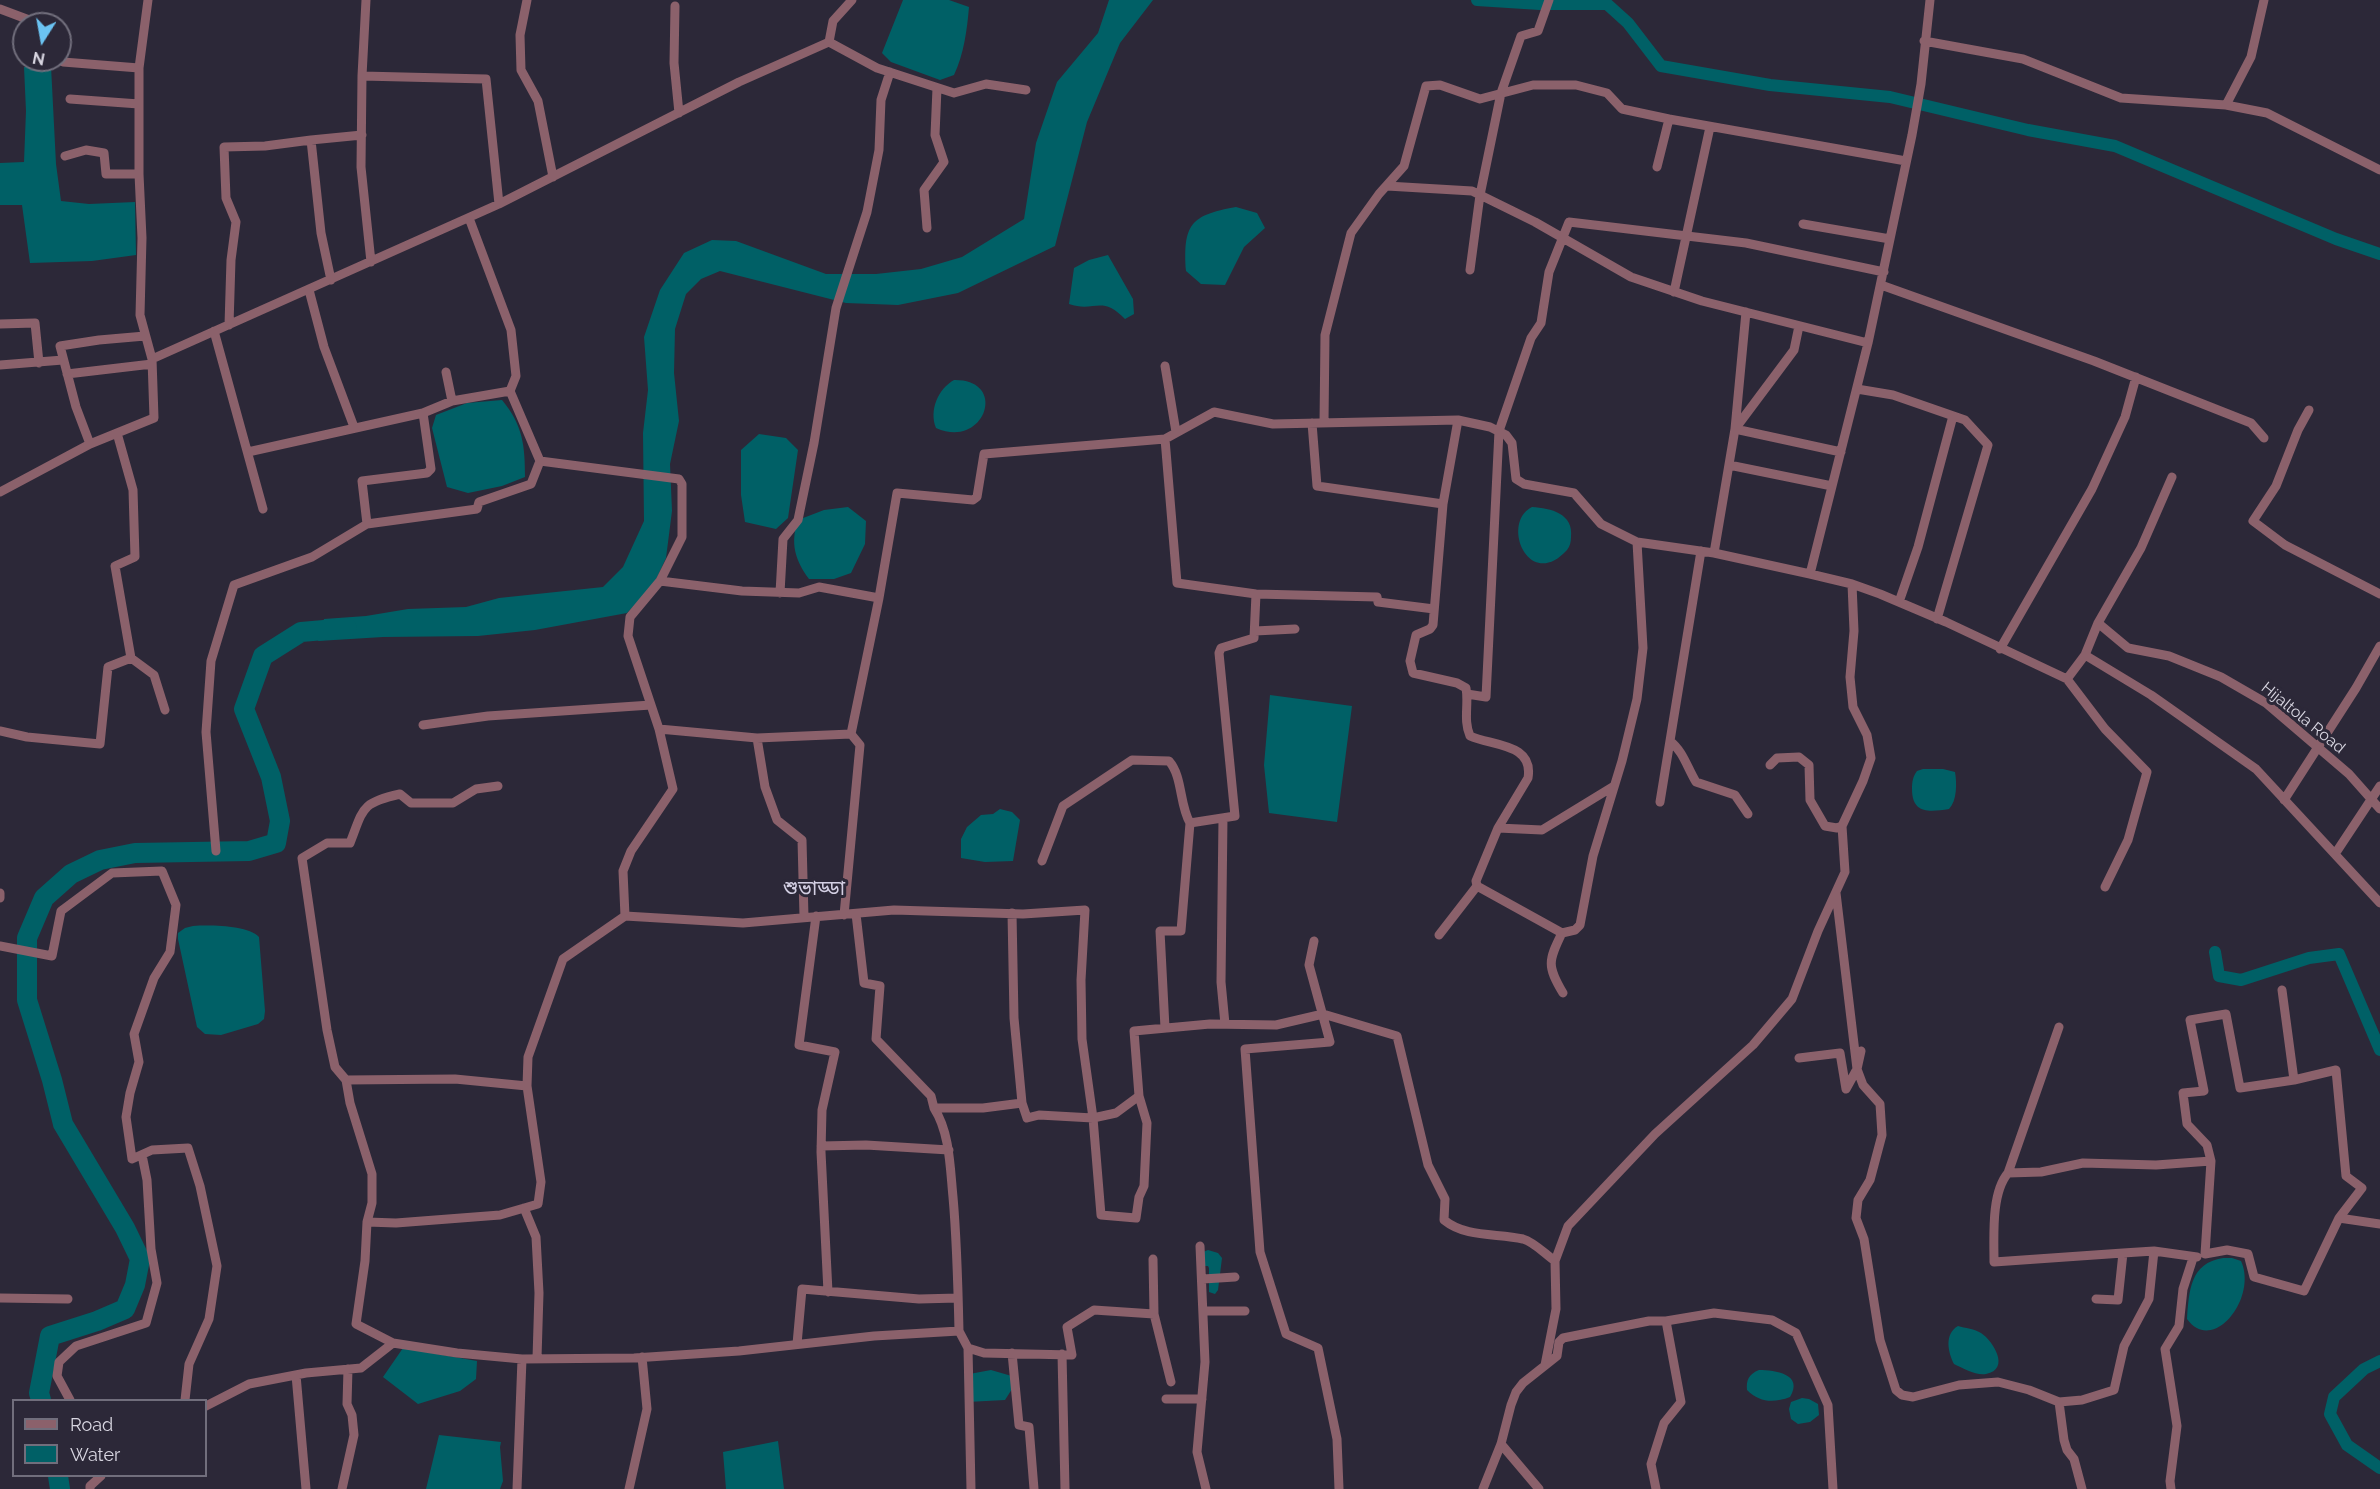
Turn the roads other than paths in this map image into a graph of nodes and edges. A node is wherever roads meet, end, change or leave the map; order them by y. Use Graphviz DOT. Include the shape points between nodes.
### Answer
graph roads {
  1 [pos="148,0"];
  2 [pos="366,0"];
  3 [pos="526,0"];
  4 [pos="852,0"];
  5 [pos="1549,0"];
  6 [pos="1930,0"];
  7 [pos="2264,0"];
  8 [pos="675,6"];
  9 [pos="1924,41"];
  10 [pos="828,42"];
  11 [pos="72,63"];
  12 [pos="139,68"];
  13 [pos="890,72"];
  14 [pos="362,76"];
  15 [pos="937,88"];
  16 [pos="1026,90"];
  17 [pos="1501,93"];
  18 [pos="70,99"];
  19 [pos="139,104"];
  20 [pos="2226,105"];
  21 [pos="679,113"];
  22 [pos="1668,119"];
  23 [pos="1710,127"];
  24 [pos="362,135"];
  25 [pos="311,140"];
  26 [pos="65,156"];
  27 [pos="1906,161"];
  28 [pos="1657,167"];
  29 [pos="2380,170"];
  30 [pos="139,174"];
  31 [pos="553,177"];
  32 [pos="1387,186"];
  33 [pos="1480,195"];
  34 [pos="499,204"];
  35 [pos="469,218"];
  36 [pos="1803,224"];
  37 [pos="927,228"];
  38 [pos="1687,236"];
  39 [pos="1562,238"];
  40 [pos="1890,239"];
  41 [pos="371,262"];
  42 [pos="1470,270"];
  43 [pos="1884,272"];
  44 [pos="331,280"];
  45 [pos="1881,285"];
  46 [pos="309,290"];
  47 [pos="1674,292"];
  48 [pos="1746,312"];
  49 [pos="0,324"];
  50 [pos="230,325"];
  51 [pos="1799,326"];
  52 [pos="214,331"];
  53 [pos="145,336"];
  54 [pos="1868,344"];
  55 [pos="63,360"];
  56 [pos="152,361"];
  57 [pos="39,363"];
  58 [pos="0,365"];
  59 [pos="1165,366"];
  60 [pos="446,372"];
  61 [pos="67,374"];
  62 [pos="2136,377"];
  63 [pos="1857,389"];
  64 [pos="510,391"];
  65 [pos="452,401"];
  66 [pos="2309,410"];
  67 [pos="423,412"];
  68 [pos="1953,416"];
  69 [pos="1458,420"];
  70 [pos="1312,423"];
  71 [pos="1324,423"];
  72 [pos="354,427"];
  73 [pos="1735,429"];
  74 [pos="1498,431"];
  75 [pos="1176,432"];
  76 [pos="117,433"];
  77 [pos="2264,438"];
  78 [pos="1165,439"];
  79 [pos="90,444"];
  80 [pos="248,452"];
  81 [pos="1841,452"];
  82 [pos="540,461"];
  83 [pos="1729,465"];
  84 [pos="2172,477"];
  85 [pos="1832,486"];
  86 [pos="0,492"];
  87 [pos="1443,504"];
  88 [pos="263,509"];
  89 [pos="367,524"];
  90 [pos="1637,542"];
  91 [pos="1701,551"];
  92 [pos="1714,553"];
  93 [pos="1810,574"];
  94 [pos="660,581"];
  95 [pos="1852,584"];
  96 [pos="780,592"];
  97 [pos="1256,594"];
  98 [pos="2380,594"];
  99 [pos="879,598"];
  100 [pos="1899,602"];
  101 [pos="1434,609"];
  102 [pos="1937,619"];
  103 [pos="2098,623"];
  104 [pos="1295,629"];
  105 [pos="1255,631"];
  106 [pos="2380,646"];
  107 [pos="2000,649"];
  108 [pos="2085,655"];
  109 [pos="131,658"];
  110 [pos="2067,679"];
  111 [pos="1467,694"];
  112 [pos="651,705"];
  113 [pos="165,710"];
  114 [pos="423,725"];
  115 [pos="659,729"];
  116 [pos="0,731"];
  117 [pos="851,734"];
  118 [pos="757,738"];
  119 [pos="1670,741"];
  120 [pos="2318,747"];
  121 [pos="1770,765"];
  122 [pos="498,786"];
  123 [pos="1614,786"];
  124 [pos="2380,786"];
  125 [pos="2371,799"];
  126 [pos="2284,800"];
  127 [pos="1660,802"];
  128 [pos="2380,809"];
  129 [pos="1748,814"];
  130 [pos="1223,818"];
  131 [pos="1190,823"];
  132 [pos="1842,826"];
  133 [pos="1498,828"];
  134 [pos="216,851"];
  135 [pos="2335,854"];
  136 [pos="1042,861"];
  137 [pos="1477,886"];
  138 [pos="2105,887"];
  139 [pos="1836,891"];
  140 [pos="0,893"];
  141 [pos="0,898"];
  142 [pos="2380,903"];
  143 [pos="855,914"];
  144 [pos="1012,914"];
  145 [pos="844,915"];
  146 [pos="625,916"];
  147 [pos="804,916"];
  148 [pos="816,916"];
  149 [pos="1562,933"];
  150 [pos="1439,935"];
  151 [pos="1314,941"];
  152 [pos="0,946"];
  153 [pos="2282,990"];
  154 [pos="1563,993"];
  155 [pos="1323,1014"];
  156 [pos="1225,1024"];
  157 [pos="2059,1027"];
  158 [pos="1165,1028"];
  159 [pos="1861,1051"];
  160 [pos="1799,1058"];
  161 [pos="1857,1069"];
  162 [pos="346,1080"];
  163 [pos="2294,1080"];
  164 [pos="527,1086"];
  165 [pos="1139,1096"];
  166 [pos="1022,1103"];
  167 [pos="933,1108"];
  168 [pos="1093,1118"];
  169 [pos="822,1146"];
  170 [pos="949,1150"];
  171 [pos="142,1155"];
  172 [pos="2211,1161"];
  173 [pos="2008,1173"];
  174 [pos="524,1208"];
  175 [pos="2338,1218"];
  176 [pos="367,1222"];
  177 [pos="2380,1224"];
  178 [pos="1200,1246"];
  179 [pos="2154,1251"];
  180 [pos="2123,1253"];
  181 [pos="2205,1254"];
  182 [pos="2193,1258"];
  183 [pos="1153,1259"];
  184 [pos="1555,1261"];
  185 [pos="1236,1277"];
  186 [pos="1203,1279"];
  187 [pos="828,1292"];
  188 [pos="0,1298"];
  189 [pos="958,1298"];
  190 [pos="68,1299"];
  191 [pos="2096,1299"];
  192 [pos="1204,1311"];
  193 [pos="1245,1311"];
  194 [pos="1154,1314"];
  195 [pos="1666,1321"];
  196 [pos="959,1331"];
  197 [pos="393,1343"];
  198 [pos="796,1344"];
  199 [pos="968,1348"];
  200 [pos="1012,1353"];
  201 [pos="1062,1354"];
  202 [pos="642,1357"];
  203 [pos="537,1358"];
  204 [pos="522,1359"];
  205 [pos="1545,1365"];
  206 [pos="348,1369"];
  207 [pos="296,1375"];
  208 [pos="1171,1382"];
  209 [pos="69,1399"];
  210 [pos="185,1399"];
  211 [pos="1166,1399"];
  212 [pos="1202,1399"];
  213 [pos="2059,1402"];
  214 [pos="207,1405"];
  215 [pos="1501,1444"];
  216 [pos="306,1489"];
  217 [pos="342,1489"];
  218 [pos="517,1489"];
  219 [pos="629,1489"];
  220 [pos="971,1489"];
  221 [pos="1035,1489"];
  222 [pos="1065,1489"];
  223 [pos="1206,1489"];
  224 [pos="1339,1489"];
  225 [pos="1483,1489"];
  226 [pos="1539,1489"];
  227 [pos="1656,1489"];
  228 [pos="1833,1489"];
  229 [pos="2082,1489"];
  230 [pos="2171,1489"];
  1 -- 12 [label="street"];
  2 -- 14 [label="street"];
  3 -- 31 [label="street" via="520,35 521,70 538,101"];
  4 -- 10 [label="street" via="833,21"];
  5 -- 17 [label="street" via="1538,31 1521,36"];
  6 -- 9 [label="street"];
  7 -- 20 [label="street" via="2251,57"];
  8 -- 21 [label="street" via="674,63"];
  9 -- 20 [label="street" via="2023,58 2121,98"];
  9 -- 27 [label="street" via="1921,84"];
  10 -- 13 [label="street"];
  10 -- 21 [label="street"];
  11 -- 12 [label="street"];
  12 -- 19 [label="street"];
  13 -- 15 [label="street"];
  13 -- 96 [label="street" via="881,100 879,150 867,212 836,308 798,520 783,539"];
  14 -- 24 [label="street"];
  14 -- 34 [label="street" via="486,79"];
  15 -- 16 [label="street" via="954,93 986,84"];
  15 -- 37 [label="street" via="935,135 944,162 924,190"];
  17 -- 22 [label="street" via="1533,85 1576,85 1607,93 1622,109"];
  17 -- 32 [label="street" via="1480,99 1440,85 1426,86 1404,166"];
  17 -- 33 [label="street"];
  18 -- 19 [label="street"];
  19 -- 30 [label="street"];
  20 -- 29 [label="street" via="2267,113"];
  21 -- 31 [label="street"];
  22 -- 23 [label="street"];
  22 -- 28 [label="street"];
  23 -- 27 [label="street"];
  23 -- 38 [label="street"];
  24 -- 25 [label="street"];
  24 -- 41 [label="street" via="361,166"];
  25 -- 44 [label="street" via="321,233"];
  25 -- 50 [label="street" via="224,147 226,198 236,222"];
  26 -- 30 [label="street" via="86,150 104,153 106,174"];
  27 -- 40 [label="street"];
  30 -- 53 [label="street" via="140,315"];
  31 -- 34 [label="street"];
  32 -- 33 [label="street" via="1472,191"];
  32 -- 71 [label="street" via="1351,233 1325,335"];
  33 -- 39 [label="street"];
  33 -- 42 [label="street"];
  34 -- 35 [label="street"];
  35 -- 41 [label="street"];
  35 -- 64 [label="street" via="511,330 516,376"];
  36 -- 40 [label="street"];
  38 -- 39 [label="street" via="1569,222"];
  38 -- 43 [label="street" via="1746,243"];
  38 -- 47 [label="street"];
  39 -- 47 [label="street" via="1631,277"];
  39 -- 74 [label="street" via="1549,272 1541,322 1531,338"];
  40 -- 43 [label="street"];
  41 -- 44 [label="street"];
  43 -- 45 [label="street"];
  44 -- 46 [label="street"];
  45 -- 54 [label="street"];
  45 -- 62 [label="street"];
  46 -- 50 [label="street"];
  46 -- 72 [label="street" via="324,347"];
  47 -- 48 [label="street"];
  48 -- 51 [label="street"];
  48 -- 73 [label="street"];
  49 -- 57 [label="street" via="35,322"];
  50 -- 52 [label="street"];
  51 -- 54 [label="street"];
  51 -- 73 [label="street" via="1794,350"];
  52 -- 56 [label="street"];
  52 -- 80 [label="street"];
  53 -- 55 [label="street" via="60,346"];
  53 -- 56 [label="street"];
  54 -- 63 [label="street"];
  55 -- 57 [label="street"];
  55 -- 61 [label="street"];
  56 -- 61 [label="street"];
  56 -- 76 [label="street" via="154,418"];
  57 -- 58 [label="street"];
  59 -- 75 [label="street"];
  60 -- 65 [label="street"];
  61 -- 79 [label="street"];
  62 -- 77 [label="street" via="2251,423"];
  62 -- 107 [label="street" via="2125,417 2092,489"];
  63 -- 68 [label="street" via="1893,395"];
  63 -- 81 [label="street"];
  64 -- 65 [label="street"];
  64 -- 82 [label="street"];
  65 -- 67 [label="street"];
  66 -- 98 [label="street" via="2276,486 2253,521 2285,545"];
  67 -- 72 [label="street"];
  67 -- 89 [label="street" via="431,469 362,481"];
  68 -- 100 [label="street"];
  68 -- 102 [label="street" via="1965,420 1988,445"];
  69 -- 71 [label="street"];
  69 -- 74 [label="street"];
  69 -- 87 [label="street"];
  70 -- 71 [label="street"];
  70 -- 75 [label="street" via="1273,424 1214,412"];
  70 -- 87 [label="street" via="1317,486"];
  72 -- 80 [label="street"];
  73 -- 81 [label="street"];
  73 -- 83 [label="street"];
  74 -- 90 [label="street" via="1512,443 1516,479 1574,493 1601,524"];
  74 -- 111 [label="street" via="1486,697"];
  75 -- 78 [label="street"];
  76 -- 79 [label="street"];
  76 -- 109 [label="street" via="133,490 135,557 115,566"];
  78 -- 97 [label="street" via="1177,583"];
  78 -- 99 [label="street" via="984,454 977,497 973,500 897,493"];
  79 -- 86 [label="street"];
  80 -- 88 [label="street"];
  81 -- 85 [label="street"];
  82 -- 89 [label="street" via="531,484 479,502 477,510"];
  82 -- 94 [label="street" via="679,479 682,537"];
  83 -- 85 [label="street"];
  83 -- 92 [label="street"];
  84 -- 103 [label="street" via="2140,548"];
  85 -- 93 [label="street"];
  87 -- 101 [label="street"];
  89 -- 134 [label="street" via="312,557 234,585 211,661 206,732"];
  90 -- 91 [label="street"];
  90 -- 123 [label="street" via="1643,648 1637,699"];
  91 -- 92 [label="street"];
  91 -- 119 [label="street"];
  92 -- 93 [label="street"];
  93 -- 95 [label="street"];
  94 -- 96 [label="street"];
  94 -- 112 [label="street" via="630,617 628,636"];
  95 -- 100 [label="street"];
  95 -- 132 [label="street" via="1853,707 1867,735 1871,758"];
  96 -- 99 [label="street" via="799,593 819,587"];
  97 -- 101 [label="street" via="1377,597 1378,602"];
  97 -- 105 [label="street"];
  99 -- 117 [label="street"];
  100 -- 102 [label="street"];
  101 -- 111 [label="street" via="1432,627 1416,635 1413,644 1413,673 1457,683 1466,688"];
  102 -- 107 [label="street"];
  103 -- 108 [label="street"];
  103 -- 120 [label="street, Hijaltola Road" via="2128,648 2169,656 2221,677 2266,704"];
  104 -- 105 [label="street"];
  105 -- 130 [label="street" via="1252,640 1221,648 1219,653 1235,816"];
  106 -- 120 [label="street"];
  107 -- 110 [label="street"];
  108 -- 110 [label="street"];
  108 -- 126 [label="street" via="2151,695 2256,769"];
  109 -- 113 [label="street" via="154,675"];
  109 -- 116 [label="street" via="108,667 100,744"];
  110 -- 138 [label="street" via="2105,729 2147,772 2128,840"];
  111 -- 133 [label="street" via="1465,713 1470,736 1521,753 1528,762 1528,778"];
  112 -- 114 [label="street" via="488,716"];
  112 -- 115 [label="street"];
  115 -- 118 [label="street"];
  115 -- 146 [label="street" via="673,789 623,871"];
  117 -- 118 [label="street"];
  117 -- 145 [label="street" via="860,745"];
  118 -- 147 [label="street" via="765,787 777,820 802,840"];
  119 -- 127 [label="street"];
  119 -- 129 [label="street" via="1681,749 1696,782 1735,795"];
  120 -- 125 [label="street, Hijaltola Road"];
  120 -- 126 [label="street"];
  121 -- 132 [label="street" via="1777,758 1799,756 1809,765 1810,800 1825,826"];
  122 -- 162 [label="street" via="476,789 453,803 411,803 400,794 373,800 363,812 350,843 327,843 302,858 327,1030 335,1067"];
  123 -- 133 [label="street" via="1542,830"];
  123 -- 149 [label="street" via="1593,855 1580,925"];
  124 -- 125 [label="street"];
  125 -- 128 [label="street, Hijaltola Road"];
  125 -- 135 [label="street"];
  126 -- 135 [label="street"];
  130 -- 131 [label="street"];
  130 -- 156 [label="street" via="1221,982"];
  131 -- 136 [label="street" via="1183,812 1175,768 1169,761 1132,760 1063,806"];
  131 -- 158 [label="street" via="1182,931 1160,931"];
  132 -- 139 [label="street" via="1845,872"];
  133 -- 137 [label="street"];
  135 -- 142 [label="street"];
  137 -- 149 [label="street"];
  137 -- 150 [label="street"];
  139 -- 161 [label="street"];
  139 -- 184 [label="street" via="1792,999 1753,1045 1655,1134 1568,1226"];
  140 -- 141 [label="street"];
  143 -- 144 [label="street" via="894,910"];
  143 -- 145 [label="street"];
  143 -- 167 [label="street" via="864,983 880,986 876,1040 931,1096"];
  144 -- 166 [label="street" via="1014,1018"];
  144 -- 168 [label="street" via="1084,910 1082,1039"];
  145 -- 148 [label="street"];
  146 -- 147 [label="street" via="742,923"];
  146 -- 164 [label="street" via="563,959 528,1057"];
  147 -- 148 [label="street"];
  148 -- 169 [label="street" via="800,1045 835,1052 822,1110"];
  149 -- 154 [label="street" via="1551,955 1552,974"];
  151 -- 155 [label="street" via="1309,965"];
  152 -- 171 [label="street" via="51,956 61,911 112,873 162,871 176,905 170,952 154,978 134,1034 139,1062 126,1117 132,1159"];
  153 -- 163 [label="street"];
  155 -- 156 [label="street" via="1276,1025"];
  155 -- 184 [label="street" via="1397,1036 1428,1165 1445,1199 1444,1220 1453,1227 1479,1234 1525,1240"];
  155 -- 224 [label="street" via="1330,1042 1245,1049 1260,1252 1286,1334 1318,1348 1337,1439"];
  156 -- 158 [label="street"];
  157 -- 173 [label="street"];
  158 -- 165 [label="street" via="1134,1031"];
  159 -- 161 [label="street"];
  160 -- 161 [label="street" via="1840,1053 1846,1089"];
  161 -- 213 [label="street" via="1863,1085 1880,1104 1882,1135 1870,1180 1858,1200 1856,1218 1864,1239 1880,1340 1896,1390 1912,1397 1959,1385 1998,1382"];
  162 -- 164 [label="street" via="455,1079"];
  162 -- 176 [label="street" via="372,1174 372,1203"];
  163 -- 172 [label="street" via="2240,1088 2226,1014 2190,1020 2204,1091 2184,1093 2187,1124 2207,1146"];
  163 -- 175 [label="street" via="2336,1070 2346,1176 2362,1188"];
  164 -- 174 [label="street" via="541,1182 538,1204"];
  165 -- 168 [label="street" via="1116,1113"];
  165 -- 168 [label="street" via="1147,1123 1144,1186 1138,1197 1136,1218 1101,1215"];
  166 -- 167 [label="street"];
  166 -- 168 [label="street" via="1026,1118"];
  167 -- 170 [label="street" via="940,1117"];
  169 -- 170 [label="street"];
  169 -- 187 [label="street"];
  170 -- 189 [label="street"];
  171 -- 209 [label="street" via="157,1283 146,1323 76,1346 59,1362 57,1376"];
  171 -- 210 [label="street" via="152,1150 188,1148 217,1266 209,1319 189,1364"];
  172 -- 173 [label="street" via="2156,1165 2083,1163 2041,1173"];
  172 -- 181 [label="street"];
  173 -- 180 [label="street" via="2001,1181 1994,1227 1994,1262"];
  174 -- 176 [label="street" via="500,1215"];
  174 -- 203 [label="street" via="536,1238"];
  175 -- 177 [label="street"];
  175 -- 181 [label="street" via="2304,1291 2254,1278 2248,1254 2226,1250"];
  176 -- 197 [label="street" via="356,1324"];
  178 -- 186 [label="street"];
  179 -- 180 [label="street"];
  179 -- 182 [label="street"];
  179 -- 213 [label="street" via="2149,1299 2124,1346 2114,1390"];
  180 -- 191 [label="street" via="2118,1300"];
  181 -- 182 [label="street"];
  182 -- 230 [label="street" via="2183,1289 2179,1326 2165,1349 2177,1426"];
  183 -- 194 [label="street"];
  184 -- 205 [label="street" via="1556,1310"];
  185 -- 186 [label="street"];
  186 -- 192 [label="street"];
  187 -- 189 [label="street"];
  187 -- 198 [label="street" via="802,1289"];
  188 -- 190 [label="street"];
  189 -- 196 [label="street"];
  192 -- 193 [label="street"];
  192 -- 212 [label="street"];
  194 -- 201 [label="street" via="1094,1310 1067,1327 1072,1355"];
  194 -- 208 [label="street"];
  195 -- 205 [label="street" via="1563,1338 1557,1356"];
  195 -- 227 [label="street" via="1681,1402 1664,1422 1651,1464"];
  195 -- 228 [label="street" via="1714,1313 1749,1316 1772,1320 1796,1333 1828,1405"];
  196 -- 198 [label="street"];
  196 -- 199 [label="street"];
  197 -- 204 [label="street"];
  197 -- 206 [label="street" via="361,1368"];
  198 -- 202 [label="street" via="739,1352"];
  199 -- 200 [label="street" via="984,1353"];
  199 -- 220 [label="street"];
  200 -- 201 [label="street"];
  200 -- 221 [label="street" via="1019,1425 1029,1427"];
  201 -- 222 [label="street"];
  202 -- 203 [label="street"];
  202 -- 219 [label="street" via="647,1409"];
  203 -- 204 [label="street"];
  204 -- 218 [label="street"];
  205 -- 215 [label="street" via="1516,1392"];
  206 -- 207 [label="street"];
  206 -- 217 [label="street" via="347,1404 354,1435"];
  207 -- 214 [label="street" via="249,1384"];
  207 -- 216 [label="street"];
  211 -- 212 [label="street"];
  212 -- 223 [label="street" via="1197,1452"];
  213 -- 229 [label="street" via="2064,1440"];
  215 -- 225 [label="street"];
  215 -- 226 [label="street"];
}
